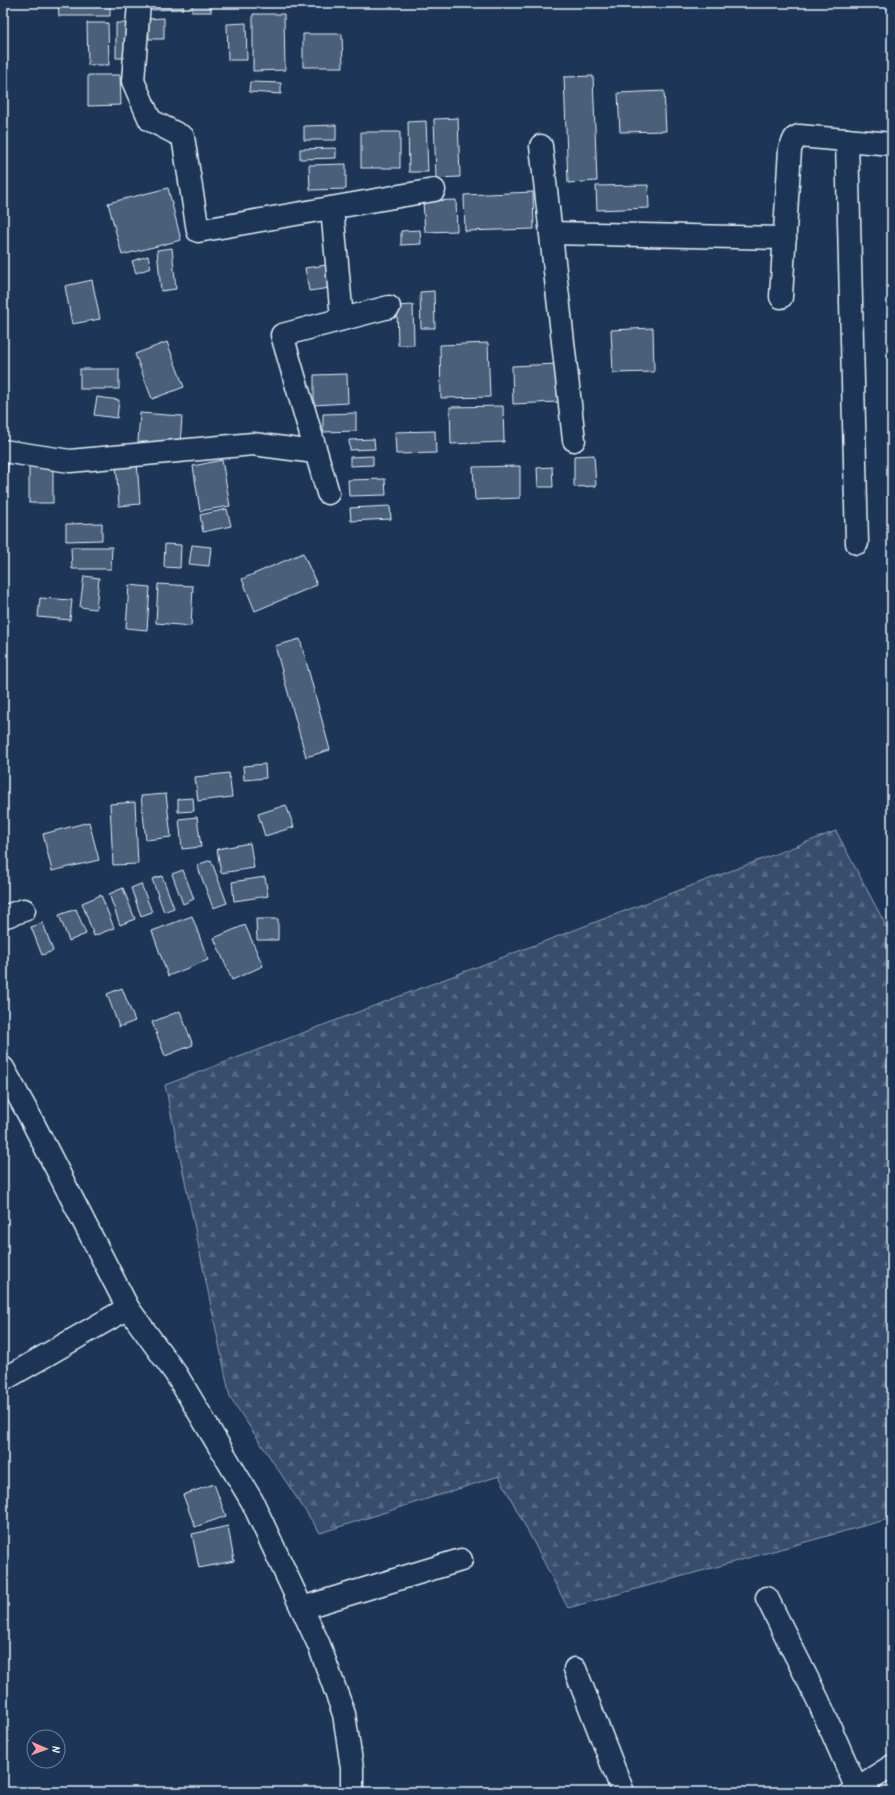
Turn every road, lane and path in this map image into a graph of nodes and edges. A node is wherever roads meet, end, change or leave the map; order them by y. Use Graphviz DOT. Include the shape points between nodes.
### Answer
graph roads {
  1 [pos="139,3"];
  2 [pos="847,140"];
  3 [pos="892,144"];
  4 [pos="541,146"];
  5 [pos="434,190"];
  6 [pos="332,208"];
  7 [pos="550,233"];
  8 [pos="785,238"];
  9 [pos="781,297"];
  10 [pos="389,307"];
  11 [pos="342,319"];
  12 [pos="574,440"];
  13 [pos="3,451"];
  14 [pos="315,452"];
  15 [pos="328,493"];
  16 [pos="856,543"];
  17 [pos="24,910"];
  18 [pos="3,917"];
  19 [pos="3,1068"];
  20 [pos="128,1308"];
  21 [pos="3,1380"];
  22 [pos="461,1560"];
  23 [pos="767,1598"];
  24 [pos="302,1608"];
  25 [pos="575,1669"];
  26 [pos="892,1766"];
  27 [pos="854,1790"];
  28 [pos="352,1792"];
  29 [pos="623,1792"];
  1 -- 6 [label="street" via="133,81 150,120 183,137 198,231"];
  2 -- 3 [label="street"];
  2 -- 8 [label="street" via="799,136 795,138 790,149"];
  2 -- 16 [label="street"];
  4 -- 7 [label="street"];
  5 -- 6 [label="street"];
  6 -- 11 [label="street"];
  7 -- 8 [label="street"];
  7 -- 12 [label="street"];
  8 -- 9 [label="street"];
  10 -- 11 [label="street"];
  11 -- 14 [label="street" via="282,335"];
  13 -- 14 [label="street" via="70,461 253,444"];
  14 -- 15 [label="street"];
  17 -- 18 [label="street"];
  19 -- 20 [label="street"];
  20 -- 21 [label="street"];
  20 -- 24 [label="street" via="176,1374 252,1500"];
  22 -- 24 [label="street"];
  23 -- 27 [label="street" via="818,1700"];
  24 -- 28 [label="street" via="319,1645 344,1714 352,1768"];
  25 -- 29 [label="street"];
  26 -- 27 [label="street"];
}
